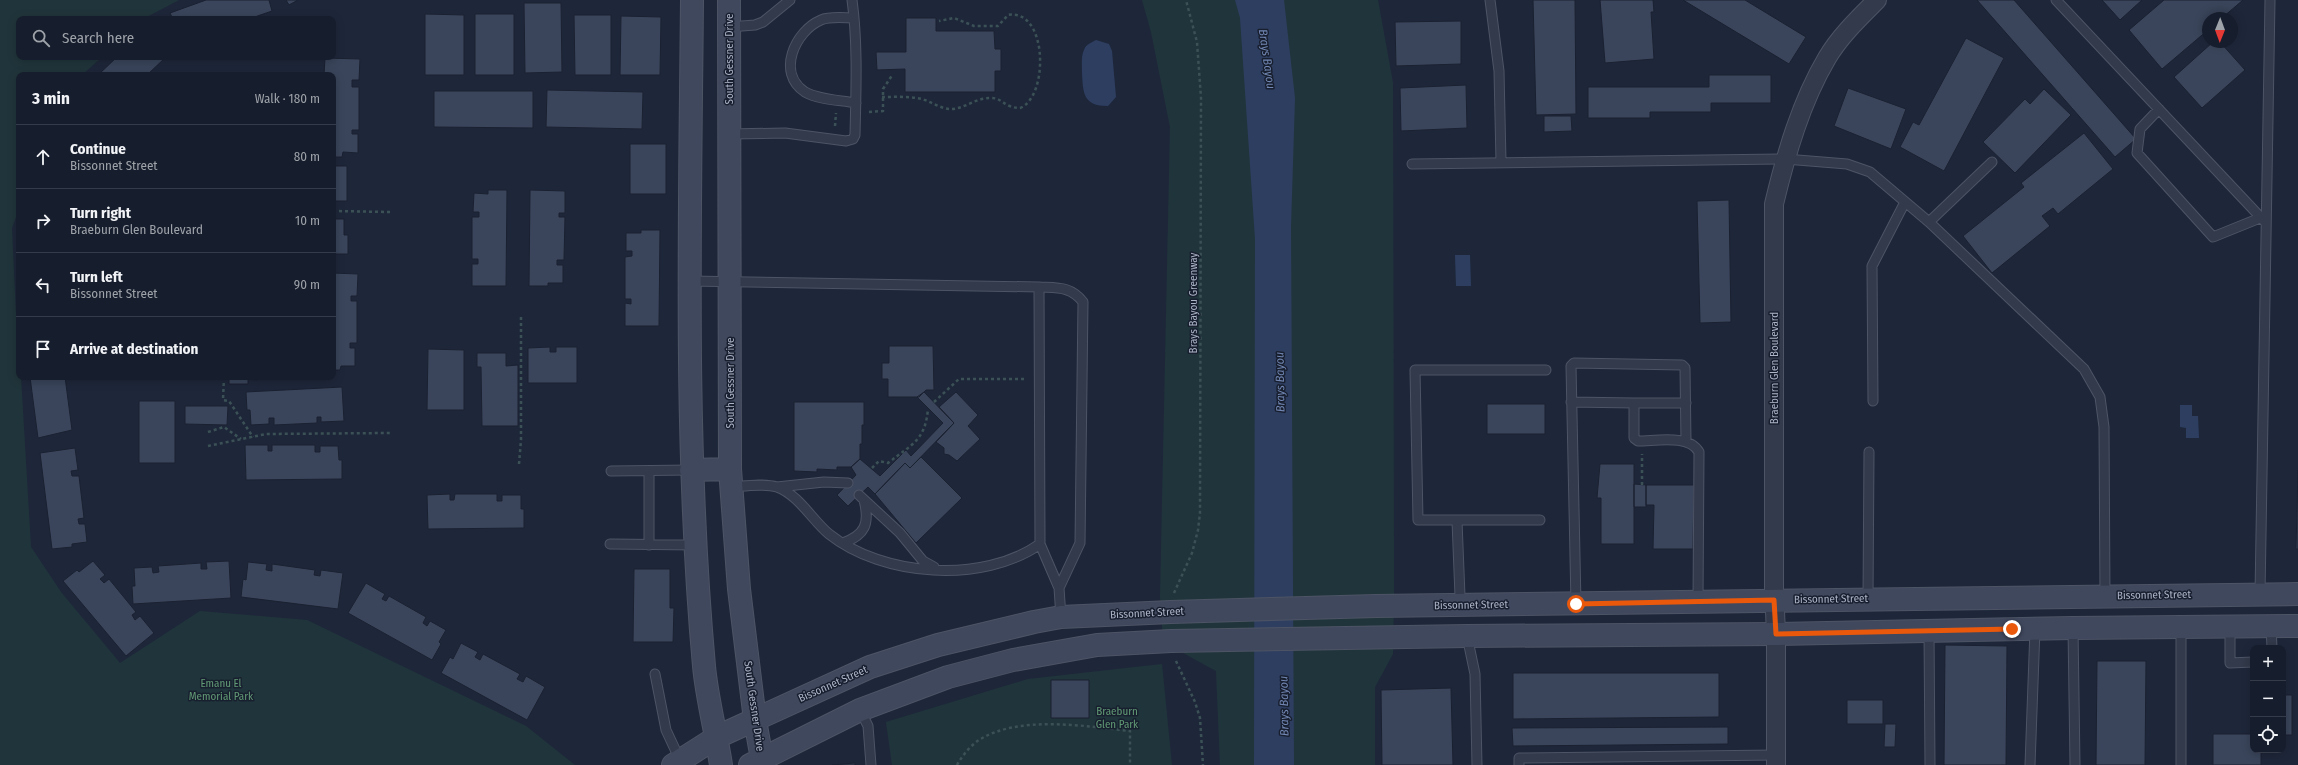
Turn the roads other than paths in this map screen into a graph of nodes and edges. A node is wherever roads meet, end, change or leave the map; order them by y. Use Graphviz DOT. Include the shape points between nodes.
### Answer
graph roads {
  1 [pos="692,0"];
  2 [pos="729,0"];
  3 [pos="790,0"];
  4 [pos="852,0"];
  5 [pos="1490,0"];
  6 [pos="1877,0"];
  7 [pos="2056,0"];
  8 [pos="2270,0"];
  9 [pos="854,18"];
  10 [pos="729,28"];
  11 [pos="856,103"];
  12 [pos="2159,109"];
  13 [pos="729,134"];
  14 [pos="1785,158"];
  15 [pos="1501,162"];
  16 [pos="1992,162"];
  17 [pos="1412,164"];
  18 [pos="1905,202"];
  19 [pos="2263,220"];
  20 [pos="1929,222"];
  21 [pos="690,281"];
  22 [pos="729,283"];
  23 [pos="1038,287"];
  24 [pos="1546,370"];
  25 [pos="1571,402"];
  26 [pos="1686,402"];
  27 [pos="1872,402"];
  28 [pos="1634,403"];
  29 [pos="1686,441"];
  30 [pos="1869,452"];
  31 [pos="691,470"];
  32 [pos="611,471"];
  33 [pos="649,471"];
  34 [pos="731,478"];
  35 [pos="848,483"];
  36 [pos="777,487"];
  37 [pos="1457,520"];
  38 [pos="1540,520"];
  39 [pos="843,543"];
  40 [pos="610,544"];
  41 [pos="649,544"];
  42 [pos="1040,544"];
  43 [pos="696,545"];
  44 [pos="939,570"];
  45 [pos="1059,588"];
  46 [pos="2260,594"];
  47 [pos="2298,594"];
  48 [pos="2105,596"];
  49 [pos="2013,597"];
  50 [pos="1868,599"];
  51 [pos="1774,600"];
  52 [pos="1698,602"];
  53 [pos="1576,604"];
  54 [pos="1464,605"];
  55 [pos="1061,617"];
  56 [pos="2266,626"];
  57 [pos="2298,626"];
  58 [pos="2181,627"];
  59 [pos="2230,627"];
  60 [pos="2073,628"];
  61 [pos="1004,629"];
  62 [pos="2012,629"];
  63 [pos="2035,629"];
  64 [pos="1929,631"];
  65 [pos="1776,634"];
  66 [pos="1467,636"];
  67 [pos="2271,645"];
  68 [pos="1013,660"];
  69 [pos="2250,662"];
  70 [pos="655,674"];
  71 [pos="860,710"];
  72 [pos="755,720"];
  73 [pos="717,737"];
  74 [pos="1776,760"];
  75 [pos="677,763"];
  76 [pos="758,763"];
  77 [pos="721,765"];
  78 [pos="871,765"];
  79 [pos="1477,765"];
  80 [pos="1519,765"];
  81 [pos="1930,765"];
  82 [pos="2030,765"];
  83 [pos="2074,765"];
  84 [pos="2180,765"];
  1 -- 21 [label="main road"];
  2 -- 10 [label="main road, South Gessner Drive"];
  3 -- 10 [label="lane" via="763,22"];
  4 -- 9 [label="lane"];
  5 -- 15 [label="lane" via="1499,71"];
  6 -- 14 [label="street, Braeburn Glen Boulevard" via="1855,22 1827,58"];
  7 -- 12 [label="lane"];
  8 -- 19 [label="lane"];
  9 -- 11 [label="lane"];
  9 -- 11 [label="lane" via="822,19 807,28 795,42 791,52 792,74 805,92"];
  10 -- 13 [label="main road, South Gessner Drive"];
  11 -- 13 [label="lane" via="855,135 849,140 785,132"];
  12 -- 19 [label="lane"];
  12 -- 19 [label="lane" via="2140,129 2137,153 2213,237"];
  13 -- 22 [label="main road, South Gessner Drive"];
  14 -- 15 [label="lane"];
  14 -- 18 [label="lane" via="1847,164 1870,172"];
  14 -- 51 [label="street, Braeburn Glen Boulevard" via="1774,204"];
  15 -- 17 [label="lane"];
  16 -- 20 [label="lane"];
  18 -- 20 [label="lane"];
  18 -- 27 [label="lane" via="1872,266"];
  19 -- 46 [label="lane"];
  20 -- 48 [label="lane" via="2084,369 2100,397 2104,427"];
  21 -- 22 [label="lane"];
  21 -- 31 [label="main road"];
  22 -- 23 [label="lane"];
  22 -- 34 [label="main road, South Gessner Drive"];
  23 -- 42 [label="lane"];
  23 -- 45 [label="lane" via="1065,288 1077,294 1083,302 1080,543"];
  24 -- 37 [label="lane" via="1415,370 1418,520"];
  25 -- 26 [label="lane" via="1571,366 1574,363 1682,366 1685,368"];
  25 -- 28 [label="lane"];
  25 -- 53 [label="lane"];
  26 -- 28 [label="lane"];
  26 -- 29 [label="lane"];
  28 -- 29 [label="lane" via="1634,438 1638,442"];
  29 -- 52 [label="lane" via="1695,446 1698,452"];
  30 -- 50 [label="lane"];
  31 -- 33 [label="lane"];
  31 -- 34 [label="main road"];
  31 -- 43 [label="main road"];
  32 -- 33 [label="lane"];
  33 -- 41 [label="lane"];
  34 -- 36 [label="lane"];
  34 -- 72 [label="main road, South Gessner Drive" via="739,589"];
  35 -- 36 [label="lane" via="824,482"];
  36 -- 39 [label="lane" via="828,533"];
  37 -- 38 [label="lane"];
  37 -- 54 [label="lane" via="1460,596"];
  39 -- 44 [label="lane" via="890,565"];
  39 -- 44 [label="lane" via="859,536 867,520 862,497 900,533 924,561"];
  40 -- 41 [label="lane"];
  41 -- 43 [label="lane"];
  42 -- 44 [label="lane" via="1027,553 968,570"];
  42 -- 45 [label="lane"];
  43 -- 73 [label="main road" via="704,669"];
  45 -- 55 [label="lane"];
  46 -- 47 [label="main road, Bissonnet Street"];
  46 -- 48 [label="main road, Bissonnet Street"];
  46 -- 56 [label="main road"];
  48 -- 49 [label="main road, Bissonnet Street"];
  49 -- 50 [label="main road, Bissonnet Street"];
  49 -- 62 [label="main road"];
  50 -- 51 [label="main road, Bissonnet Street"];
  51 -- 52 [label="main road, Bissonnet Street"];
  51 -- 65 [label="street, Braeburn Glen Boulevard"];
  52 -- 53 [label="main road, Bissonnet Street"];
  53 -- 54 [label="main road, Bissonnet Street"];
  54 -- 55 [label="main road, Bissonnet Street" via="1177,604"];
  54 -- 66 [label="main road"];
  55 -- 61 [label="main road, Bissonnet Street"];
  56 -- 57 [label="main road"];
  56 -- 59 [label="main road"];
  56 -- 67 [label="lane"];
  58 -- 59 [label="main road"];
  58 -- 60 [label="main road"];
  58 -- 84 [label="lane"];
  59 -- 69 [label="lane" via="2230,663"];
  60 -- 63 [label="main road"];
  60 -- 83 [label="lane"];
  61 -- 68 [label="main road"];
  61 -- 72 [label="main road, Bissonnet Street" via="938,645 870,667"];
  62 -- 63 [label="main road"];
  62 -- 64 [label="main road"];
  63 -- 82 [label="lane"];
  64 -- 65 [label="main road"];
  64 -- 81 [label="lane"];
  65 -- 66 [label="main road"];
  65 -- 74 [label="street, Braeburn Glen Boulevard"];
  66 -- 68 [label="main road" via="1374,638 1178,649 1091,646"];
  66 -- 79 [label="lane" via="1475,674"];
  68 -- 71 [label="main road" via="948,677"];
  70 -- 75 [label="lane" via="666,730"];
  71 -- 76 [label="main road"];
  71 -- 78 [label="lane" via="868,726"];
  72 -- 73 [label="main road, Bissonnet Street"];
  72 -- 76 [label="main road, South Gessner Drive"];
  73 -- 75 [label="main road, Bissonnet Street"];
  73 -- 77 [label="main road"];
  74 -- 80 [label="lane" via="1519,758"];
}
